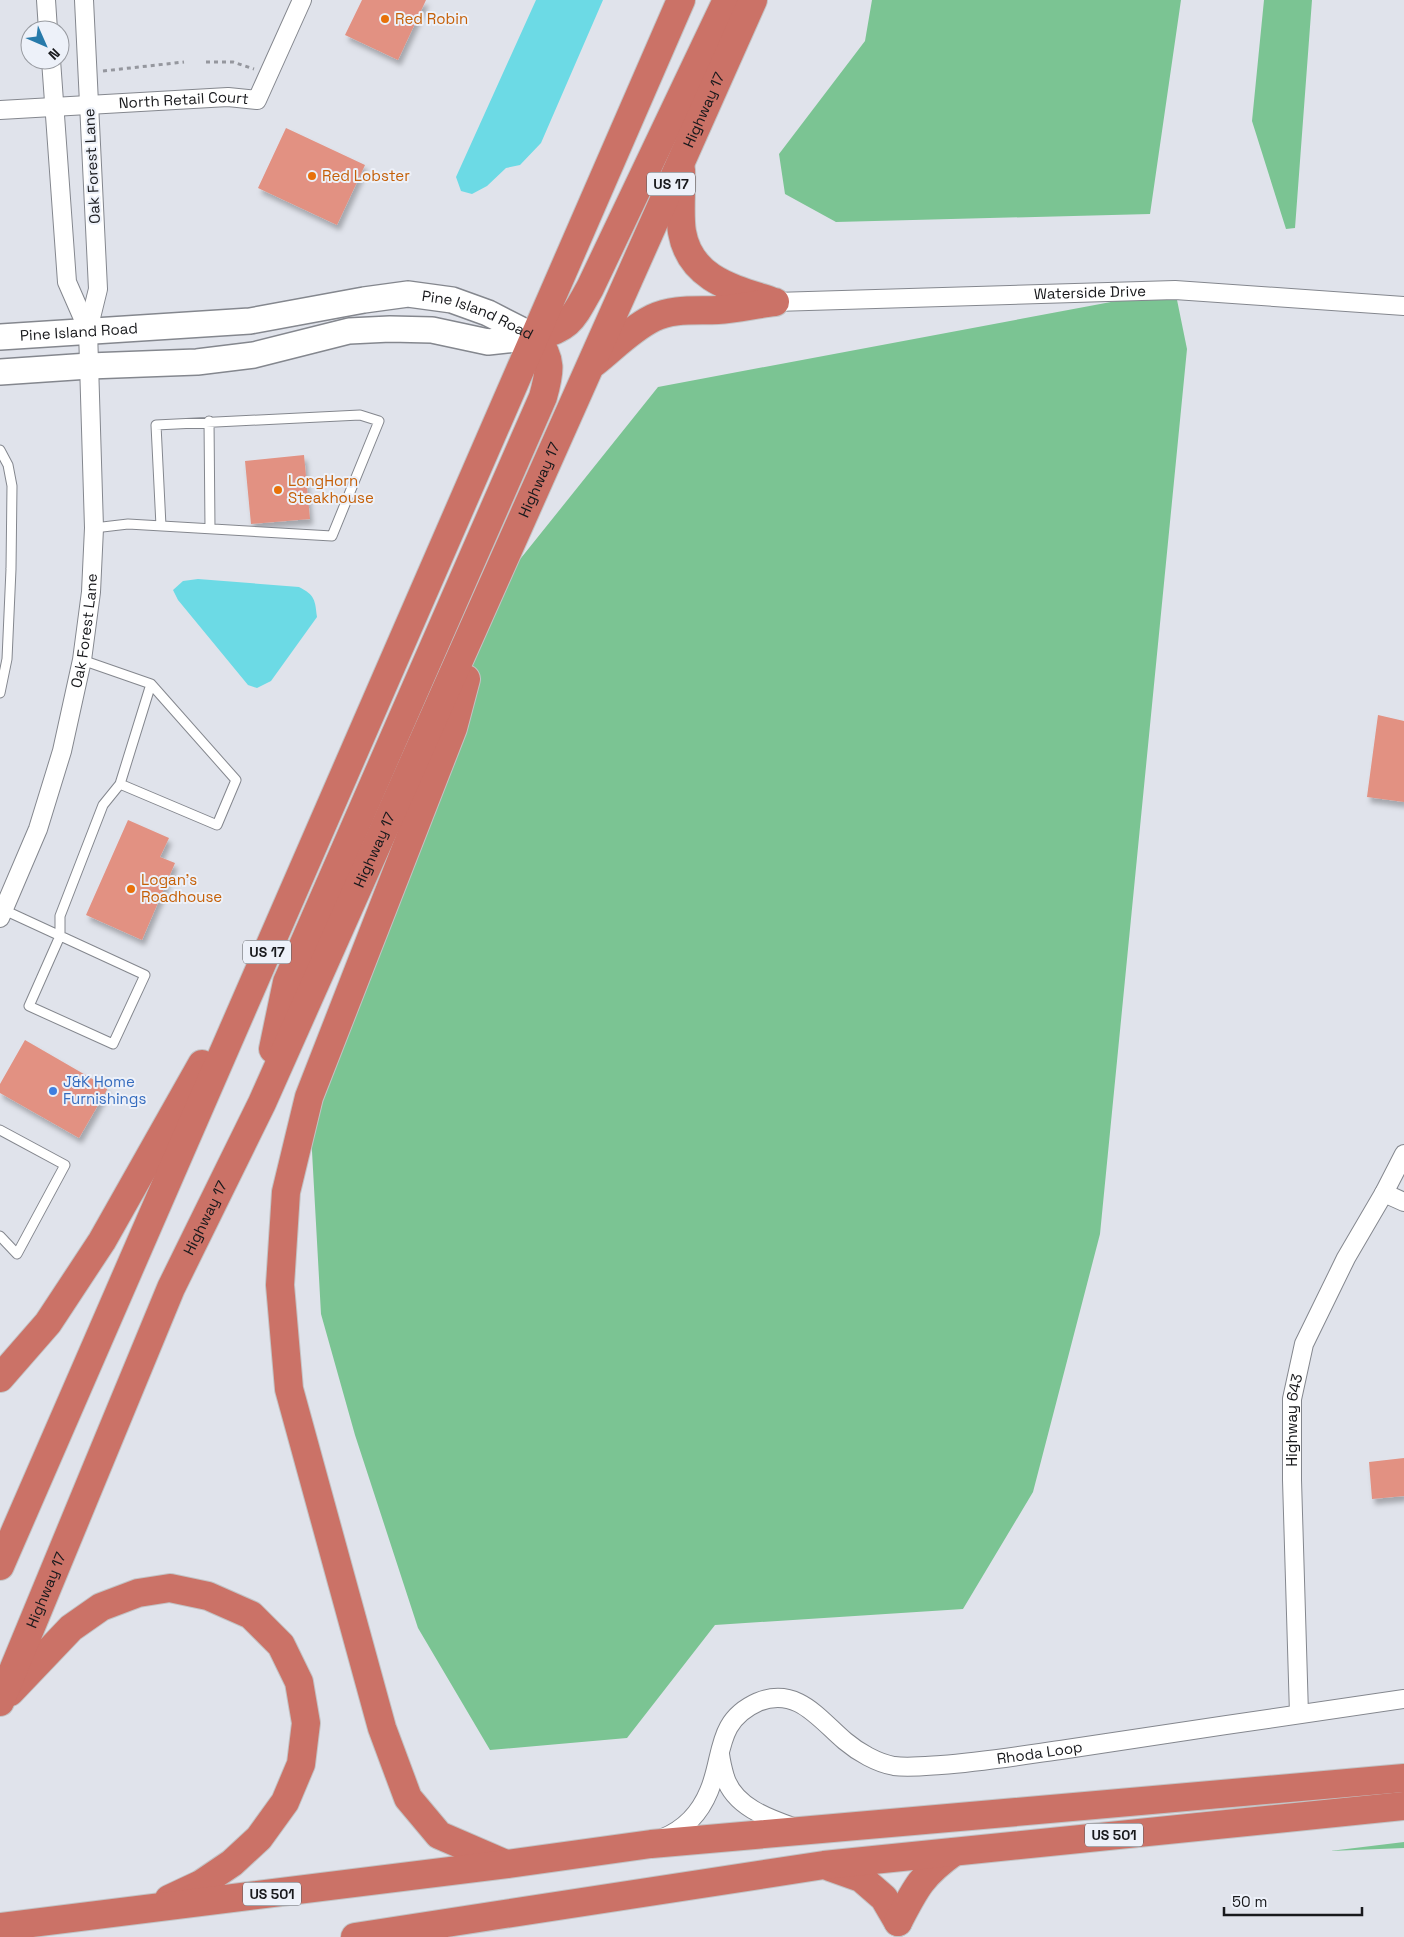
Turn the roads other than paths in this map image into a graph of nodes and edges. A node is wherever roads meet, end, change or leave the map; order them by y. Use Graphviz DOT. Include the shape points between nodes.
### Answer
graph roads {
  1 [pos="46,0"];
  2 [pos="84,0"];
  3 [pos="302,0"];
  4 [pos="682,0"];
  5 [pos="727,0"];
  6 [pos="753,0"];
  7 [pos="47,20"];
  8 [pos="52,70"];
  9 [pos="90,106"];
  10 [pos="54,107"];
  11 [pos="0,110"];
  12 [pos="681,161"];
  13 [pos="775,302"];
  14 [pos="1404,306"];
  15 [pos="88,330"];
  16 [pos="0,337"];
  17 [pos="535,337"];
  18 [pos="89,366"];
  19 [pos="589,367"];
  20 [pos="0,372"];
  21 [pos="209,421"];
  22 [pos="0,450"];
  23 [pos="161,526"];
  24 [pos="94,528"];
  25 [pos="210,528"];
  26 [pos="485,604"];
  27 [pos="82,660"];
  28 [pos="150,684"];
  29 [pos="0,693"];
  30 [pos="120,784"];
  31 [pos="2,914"];
  32 [pos="60,936"];
  33 [pos="273,939"];
  34 [pos="262,1103"];
  35 [pos="0,1130"];
  36 [pos="1404,1154"];
  37 [pos="1384,1193"];
  38 [pos="1404,1202"];
  39 [pos="0,1236"];
  40 [pos="0,1378"];
  41 [pos="0,1566"];
  42 [pos="1404,1699"];
  43 [pos="0,1702"];
  44 [pos="1299,1714"];
  45 [pos="719,1751"];
  46 [pos="1404,1778"];
  47 [pos="1404,1806"];
  48 [pos="803,1830"];
  49 [pos="651,1844"];
  50 [pos="954,1852"];
  51 [pos="508,1864"];
  52 [pos="824,1865"];
  53 [pos="147,1910"];
  54 [pos="0,1927"];
  55 [pos="899,1930"];
  56 [pos="357,1937"];
  1 -- 7 [label="street"];
  2 -- 9 [label="street, Oak Forest Lane"];
  3 -- 9 [label="street, North Retail Court" via="257,100 228,97"];
  4 -- 17 [label="highway, US 17"];
  5 -- 17 [label="highway" via="574,317 552,333"];
  6 -- 12 [label="highway, Highway 17 / US 17"];
  8 -- 10 [label="street, Oak Forest Lane"];
  9 -- 10 [label="street"];
  9 -- 15 [label="street, Oak Forest Lane" via="98,289"];
  10 -- 11 [label="street"];
  10 -- 15 [label="street, Oak Forest Lane" via="67,282"];
  12 -- 13 [label="highway" via="682,232 692,256 702,270 726,286"];
  12 -- 19 [label="highway, Highway 17 / US 17"];
  13 -- 14 [label="street, Waterside Drive" via="1175,290"];
  13 -- 19 [label="highway" via="674,312 654,317"];
  15 -- 16 [label="street, Pine Island Road"];
  15 -- 17 [label="street, Pine Island Road" via="250,320 408,294 452,300 488,313"];
  15 -- 18 [label="street, Oak Forest Lane"];
  17 -- 18 [label="street, Pine Island Road" via="488,342 432,330 349,331 254,354 197,362"];
  17 -- 33 [label="highway, US 17"];
  17 -- 34 [label="highway" via="544,348 549,366 543,397 288,982"];
  18 -- 20 [label="street, Pine Island Road"];
  18 -- 24 [label="street, Oak Forest Lane"];
  19 -- 26 [label="highway, Highway 17 / US 17"];
  21 -- 23 [label="lane" via="156,425"];
  21 -- 25 [label="lane"];
  21 -- 25 [label="lane" via="360,415 379,421 332,536"];
  22 -- 29 [label="lane" via="8,465 12,486 7,659"];
  23 -- 24 [label="lane" via="128,524"];
  23 -- 25 [label="lane"];
  24 -- 27 [label="street, Oak Forest Lane" via="91,592"];
  26 -- 34 [label="highway, Highway 17 / US 17"];
  26 -- 51 [label="highway" via="453,728 309,1098 286,1192 280,1285 289,1389 382,1728 408,1798 440,1836"];
  27 -- 28 [label="lane"];
  27 -- 31 [label="street, Oak Forest Lane" via="62,751 38,828"];
  28 -- 30 [label="lane"];
  28 -- 30 [label="lane" via="236,780 217,824"];
  30 -- 32 [label="lane" via="104,805 60,916"];
  31 -- 32 [label="lane"];
  32 -- 32 [label="lane" via="29,1006 113,1044 145,975"];
  33 -- 40 [label="highway" via="102,1241 48,1323"];
  33 -- 41 [label="highway, US 17"];
  34 -- 43 [label="highway, Highway 17 / US 17" via="171,1288"];
  35 -- 39 [label="lane" via="65,1165 17,1254"];
  36 -- 37 [label="street, Highway 643"];
  37 -- 38 [label="street"];
  37 -- 44 [label="street, Highway 643" via="1346,1258 1304,1344 1292,1400"];
  42 -- 44 [label="street, Rhoda Loop"];
  43 -- 53 [label="highway" via="71,1628 101,1607 138,1593 170,1588 208,1596 251,1615 281,1645 299,1682 306,1723 300,1764 285,1802 259,1838 232,1862 201,1884"];
  44 -- 45 [label="street, Rhoda Loop" via="982,1762 894,1766 866,1756 804,1705 782,1697 759,1702 739,1713 727,1730"];
  45 -- 48 [label="street" via="725,1779 752,1810"];
  45 -- 49 [label="street, Rhoda Loop" via="709,1790 689,1823"];
  46 -- 48 [label="highway, US 501"];
  47 -- 50 [label="highway, US 501"];
  48 -- 49 [label="highway, US 501"];
  49 -- 51 [label="highway, US 501"];
  50 -- 52 [label="highway, US 501"];
  50 -- 55 [label="highway" via="922,1879"];
  51 -- 53 [label="highway, US 501"];
  52 -- 55 [label="highway" via="861,1878 884,1898"];
  52 -- 56 [label="highway, US 501"];
  53 -- 54 [label="highway, US 501"];
}
